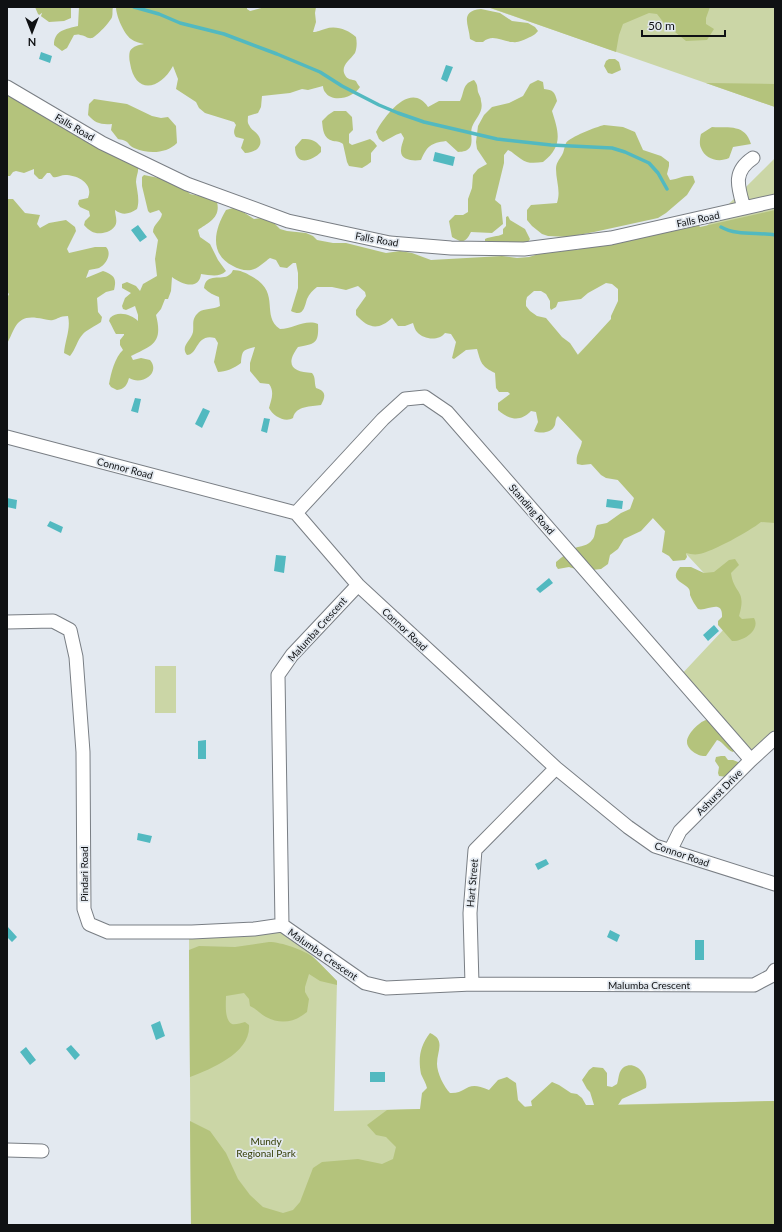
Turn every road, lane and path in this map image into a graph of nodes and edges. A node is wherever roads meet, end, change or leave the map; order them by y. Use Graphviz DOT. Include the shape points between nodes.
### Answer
graph roads {
  1 [pos="7,87"];
  2 [pos="753,158"];
  3 [pos="775,201"];
  4 [pos="744,208"];
  5 [pos="7,437"];
  6 [pos="296,513"];
  7 [pos="358,585"];
  8 [pos="7,622"];
  9 [pos="775,738"];
  10 [pos="750,760"];
  11 [pos="556,768"];
  12 [pos="670,851"];
  13 [pos="775,884"];
  14 [pos="282,925"];
  15 [pos="775,970"];
  16 [pos="472,984"];
  17 [pos="7,1150"];
  18 [pos="42,1151"];
  1 -- 4 [label="street, Falls Road" via="102,143 187,184 288,221 390,243 451,248 524,249 611,238"];
  2 -- 4 [label="street" via="740,169 738,178"];
  3 -- 4 [label="street, Falls Road"];
  5 -- 6 [label="street, Connor Road"];
  6 -- 7 [label="street, Connor Road"];
  6 -- 10 [label="street, Standing Road" via="383,419 405,399 425,397 447,412"];
  7 -- 11 [label="street, Connor Road"];
  7 -- 14 [label="street, Malumba Crescent" via="292,655 278,675"];
  8 -- 14 [label="street, Pindari Road" via="53,622 70,630 76,656 83,752 84,909 89,924 108,932 192,932"];
  9 -- 10 [label="street, Ashurst Drive"];
  10 -- 12 [label="street, Ashurst Drive" via="680,831"];
  11 -- 12 [label="street, Connor Road" via="628,827 655,846"];
  11 -- 16 [label="street, Hart Street" via="475,850 470,913"];
  12 -- 13 [label="street, Connor Road"];
  14 -- 16 [label="street, Malumba Crescent" via="365,983 386,988"];
  15 -- 16 [label="street, Malumba Crescent" via="771,976 754,985"];
  17 -- 18 [label="street"];
}
